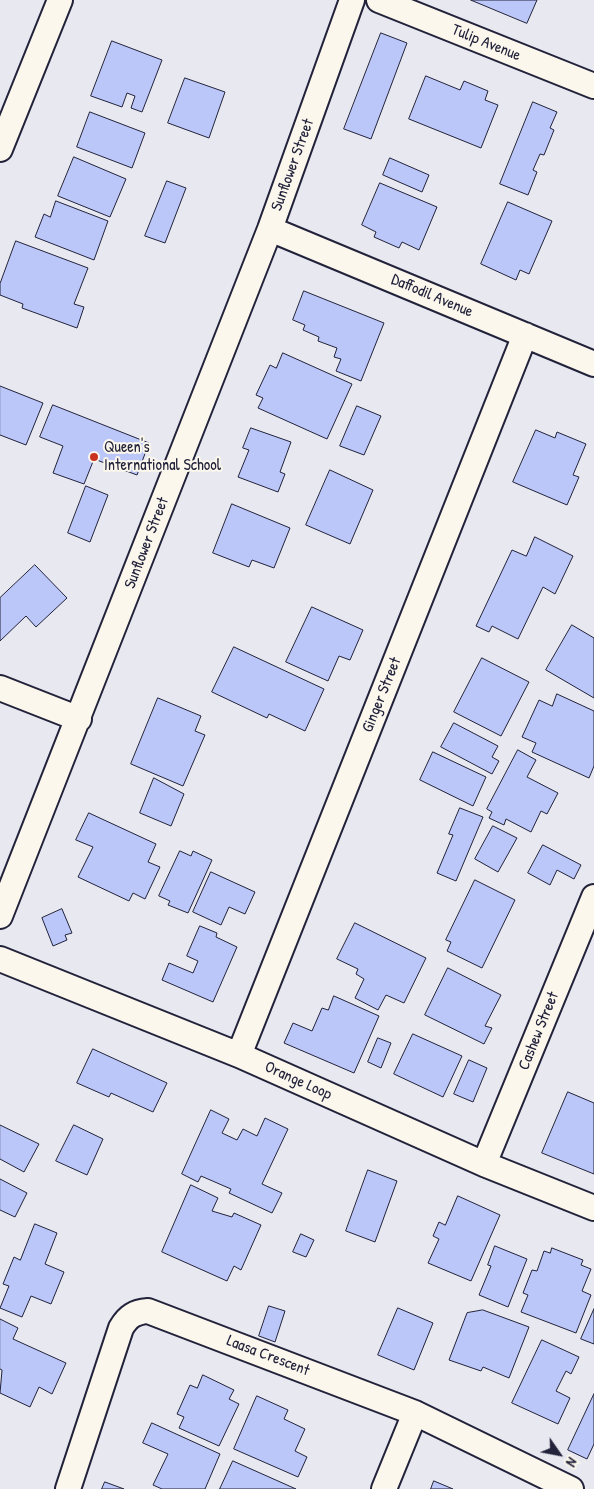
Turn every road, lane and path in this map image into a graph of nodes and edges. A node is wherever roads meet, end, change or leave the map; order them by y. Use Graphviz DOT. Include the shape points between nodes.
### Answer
graph roads {
  1 [pos="60,0"];
  2 [pos="352,0"];
  3 [pos="379,0"];
  4 [pos="594,86"];
  5 [pos="0,148"];
  6 [pos="270,229"];
  7 [pos="525,335"];
  8 [pos="594,364"];
  9 [pos="0,688"];
  10 [pos="79,719"];
  11 [pos="594,897"];
  12 [pos="0,916"];
  13 [pos="0,959"];
  14 [pos="239,1055"];
  15 [pos="484,1164"];
  16 [pos="594,1208"];
  17 [pos="415,1413"];
  18 [pos="68,1489"];
  19 [pos="384,1489"];
  20 [pos="571,1489"];
  1 -- 5 [label="street"];
  2 -- 6 [label="street, Sunflower Street"];
  3 -- 4 [label="street, Tulip Avenue"];
  6 -- 7 [label="street, Daffodil Avenue"];
  6 -- 10 [label="street, Sunflower Street"];
  7 -- 8 [label="street, Daffodil Avenue"];
  7 -- 14 [label="street, Ginger Street"];
  9 -- 10 [label="street"];
  10 -- 12 [label="street, Sunflower Street"];
  11 -- 15 [label="street, Cashew Street"];
  13 -- 14 [label="street, Orange Loop"];
  14 -- 15 [label="street, Orange Loop"];
  15 -- 16 [label="street, Orange Loop"];
  17 -- 18 [label="street, Laasa Crescent" via="158,1314 136,1312 121,1328"];
  17 -- 19 [label="street"];
  17 -- 20 [label="street, Laasa Crescent"];
}
